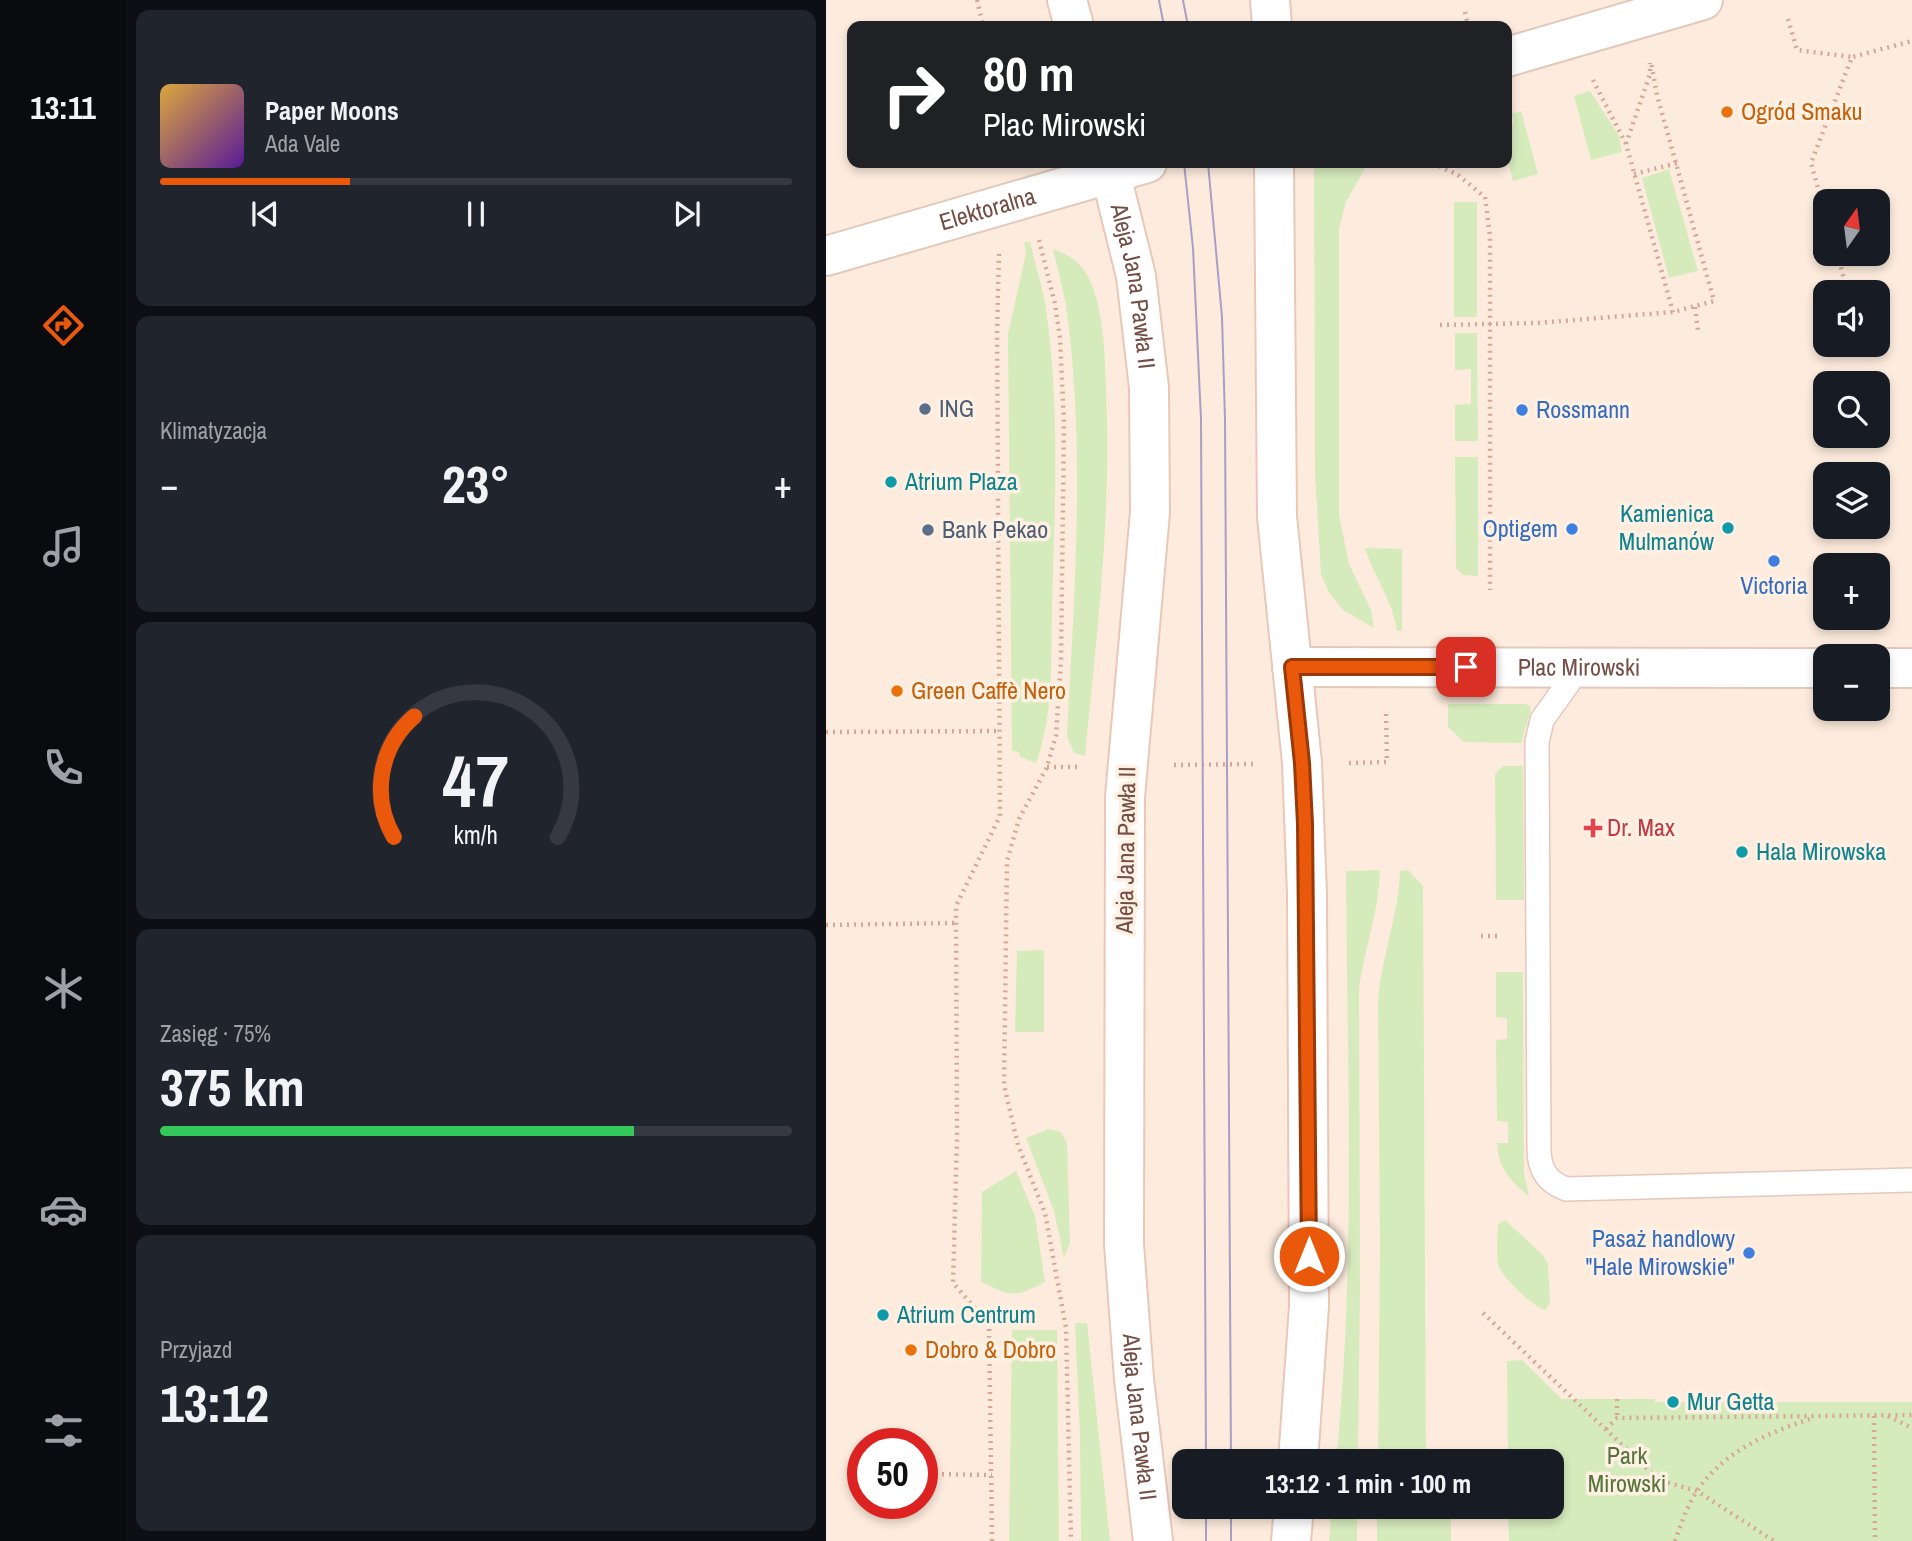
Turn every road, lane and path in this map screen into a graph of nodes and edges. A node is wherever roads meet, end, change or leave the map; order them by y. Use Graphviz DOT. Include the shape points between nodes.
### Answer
graph roads {
  1 [pos="977,0"];
  2 [pos="1068,0"];
  3 [pos="1270,0"];
  4 [pos="1703,0"];
  5 [pos="1465,12"];
  6 [pos="1788,19"];
  7 [pos="983,21"];
  8 [pos="1073,21"];
  9 [pos="1272,21"];
  10 [pos="1467,21"];
  11 [pos="1912,41"];
  12 [pos="1512,56"];
  13 [pos="1852,57"];
  14 [pos="1591,75"];
  15 [pos="1626,144"];
  16 [pos="1678,163"];
  17 [pos="1110,168"];
  18 [pos="1274,168"];
  19 [pos="1443,168"];
  20 [pos="1634,174"];
  21 [pos="1818,189"];
  22 [pos="1040,241"];
  23 [pos="999,252"];
  24 [pos="826,256"];
  25 [pos="1695,307"];
  26 [pos="1673,312"];
  27 [pos="1440,325"];
  28 [pos="1490,325"];
  29 [pos="1698,331"];
  30 [pos="1490,590"];
  31 [pos="1292,667"];
  32 [pos="1579,668"];
  33 [pos="1813,668"];
  34 [pos="1890,668"];
  35 [pos="1912,668"];
  36 [pos="1386,721"];
  37 [pos="1000,731"];
  38 [pos="826,732"];
  39 [pos="1352,762"];
  40 [pos="1264,764"];
  41 [pos="1190,765"];
  42 [pos="1047,767"];
  43 [pos="1089,767"];
  44 [pos="956,923"];
  45 [pos="826,925"];
  46 [pos="1912,1180"];
  47 [pos="1483,1313"];
  48 [pos="1617,1399"];
  49 [pos="1887,1415"];
  50 [pos="1912,1415"];
  51 [pos="1817,1416"];
  52 [pos="1874,1416"];
  53 [pos="1617,1418"];
  54 [pos="1912,1427"];
  55 [pos="1605,1429"];
  56 [pos="1299,1449"];
  57 [pos="938,1474"];
  58 [pos="992,1475"];
  59 [pos="1697,1491"];
  60 [pos="1293,1519"];
  61 [pos="992,1541"];
  62 [pos="1070,1541"];
  63 [pos="1153,1541"];
  64 [pos="1291,1541"];
  65 [pos="1675,1541"];
  66 [pos="1774,1541"];
  67 [pos="1875,1541"];
  1 -- 7 [label="path"];
  2 -- 8 [label="main road"];
  3 -- 9 [label="main road"];
  4 -- 12 [label="main road"];
  5 -- 10 [label="path"];
  6 -- 13 [label="path" via="1797,50"];
  11 -- 13 [label="path"];
  13 -- 21 [label="path" via="1811,163"];
  14 -- 15 [label="path"];
  15 -- 16 [label="path" via="1650,74 1650,58"];
  15 -- 20 [label="path"];
  16 -- 20 [label="path"];
  16 -- 25 [label="path" via="1714,301"];
  17 -- 24 [label="main road, Elektoralna"];
  17 -- 63 [label="main road, Aleja Jana Pawła II" via="1142,314 1151,433 1150,512 1125,797 1124,1204 1129,1328"];
  18 -- 31 [label="main road" via="1275,483"];
  19 -- 28 [label="path" via="1485,197"];
  20 -- 26 [label="path"];
  22 -- 42 [label="path" via="1060,338 1065,436 1061,662 1056,735"];
  23 -- 37 [label="path"];
  25 -- 26 [label="path"];
  25 -- 29 [label="path"];
  26 -- 28 [label="path"];
  27 -- 28 [label="path"];
  28 -- 30 [label="path"];
  31 -- 32 [label="main road, Plac Mirowski"];
  31 -- 56 [label="main road" via="1302,763 1307,894 1309,1306"];
  32 -- 33 [label="main road, Plac Mirowski"];
  32 -- 46 [label="lane" via="1542,720 1537,742 1539,1161 1543,1173 1566,1189"];
  34 -- 35 [label="main road"];
  36 -- 39 [label="path" via="1387,762"];
  37 -- 38 [label="path"];
  37 -- 44 [label="path" via="1000,816 956,906"];
  40 -- 41 [label="path"];
  42 -- 43 [label="path"];
  42 -- 62 [label="path" via="1019,819 1007,861 1004,1085 1018,1145 1045,1213 1066,1328"];
  44 -- 45 [label="path"];
  44 -- 58 [label="path" via="953,1283 989,1324"];
  47 -- 55 [label="path"];
  48 -- 53 [label="path"];
  49 -- 50 [label="path"];
  49 -- 52 [label="path"];
  49 -- 54 [label="path"];
  51 -- 52 [label="path"];
  51 -- 53 [label="path"];
  51 -- 59 [label="path" via="1770,1432 1739,1450"];
  52 -- 67 [label="path"];
  53 -- 55 [label="path"];
  55 -- 59 [label="path" via="1659,1480"];
  57 -- 58 [label="path"];
  58 -- 61 [label="path"];
  59 -- 65 [label="path"];
  59 -- 66 [label="path"];
  60 -- 64 [label="main road"];
}
